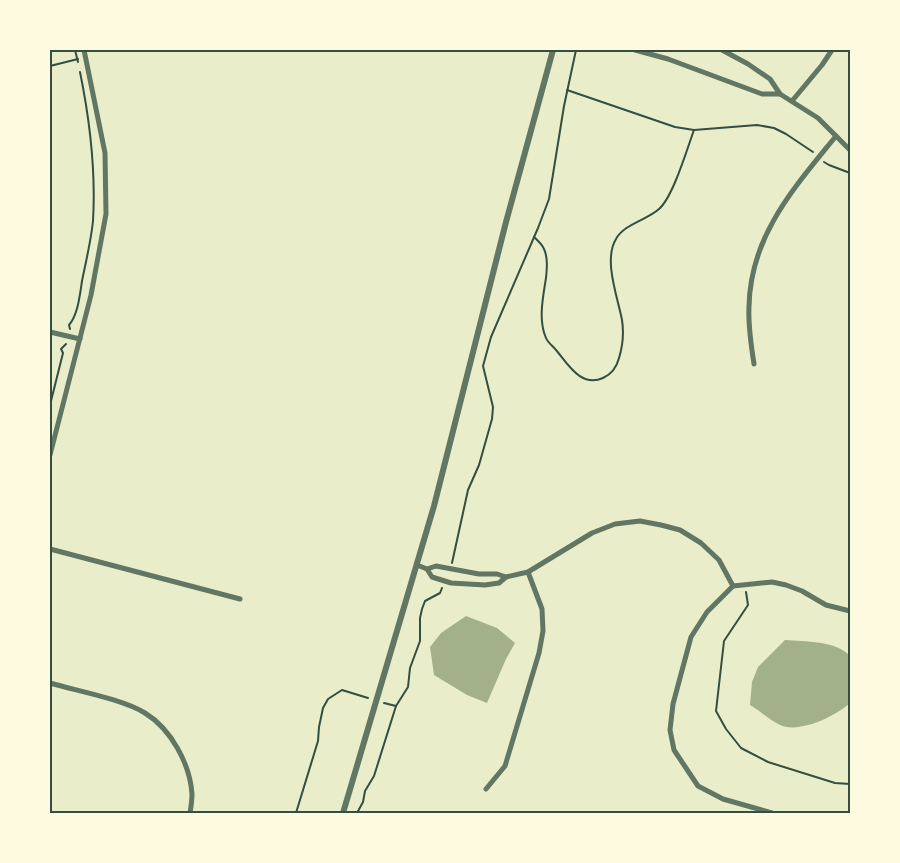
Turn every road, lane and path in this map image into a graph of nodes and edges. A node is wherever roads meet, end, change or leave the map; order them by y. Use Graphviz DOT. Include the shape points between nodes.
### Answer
graph roads {
  1 [pos="75,50"];
  2 [pos="84,50"];
  3 [pos="553,50"];
  4 [pos="576,50"];
  5 [pos="635,50"];
  6 [pos="722,50"];
  7 [pos="832,50"];
  8 [pos="50,66"];
  9 [pos="80,70"];
  10 [pos="566,90"];
  11 [pos="780,94"];
  12 [pos="792,101"];
  13 [pos="694,130"];
  14 [pos="836,136"];
  15 [pos="850,150"];
  16 [pos="819,157"];
  17 [pos="850,174"];
  18 [pos="534,237"];
  19 [pos="50,332"];
  20 [pos="68,336"];
  21 [pos="80,339"];
  22 [pos="754,364"];
  23 [pos="50,406"];
  24 [pos="50,455"];
  25 [pos="50,549"];
  26 [pos="417,565"];
  27 [pos="427,569"];
  28 [pos="450,570"];
  29 [pos="528,572"];
  30 [pos="506,577"];
  31 [pos="446,582"];
  32 [pos="744,585"];
  33 [pos="733,586"];
  34 [pos="240,599"];
  35 [pos="850,611"];
  36 [pos="50,683"];
  37 [pos="368,698"];
  38 [pos="384,703"];
  39 [pos="396,706"];
  40 [pos="850,784"];
  41 [pos="486,789"];
  42 [pos="190,813"];
  43 [pos="296,813"];
  44 [pos="343,813"];
  45 [pos="357,813"];
  46 [pos="772,813"];
  1 -- 8 [label="path" via="78,60"];
  2 -- 21 [label="street" via="105,153 106,214"];
  3 -- 26 [label="street"];
  4 -- 10 [label="path"];
  5 -- 11 [label="street" via="762,94"];
  6 -- 11 [label="street" via="770,79"];
  7 -- 12 [label="street"];
  9 -- 20 [label="path" via="93,150 93,214 88,254"];
  10 -- 13 [label="path" via="675,127"];
  10 -- 18 [label="path" via="549,199"];
  11 -- 12 [label="street"];
  12 -- 14 [label="street" via="818,118"];
  13 -- 16 [label="path" via="757,125 774,128"];
  13 -- 18 [label="path" via="667,201 658,211 616,238 611,260 623,345 615,368 606,377 597,380 579,376 547,340 542,311 547,264 544,248"];
  14 -- 15 [label="street"];
  14 -- 16 [label="street"];
  16 -- 17 [label="path" via="828,165"];
  16 -- 22 [label="street" via="784,202 760,248 749,305"];
  18 -- 28 [label="path" via="502,309 483,366 493,407 492,419 468,490"];
  19 -- 20 [label="street"];
  20 -- 21 [label="street"];
  20 -- 23 [label="path" via="61,349 63,353"];
  21 -- 24 [label="street"];
  25 -- 34 [label="street"];
  26 -- 27 [label="street"];
  26 -- 44 [label="street"];
  27 -- 28 [label="street" via="436,566"];
  27 -- 31 [label="street" via="432,577"];
  28 -- 30 [label="street"];
  29 -- 30 [label="street"];
  29 -- 33 [label="street" via="592,533 615,524 640,521 680,530 701,543 719,560"];
  29 -- 41 [label="street" via="542,608 543,631 539,652 505,766"];
  30 -- 31 [label="street" via="499,583 485,585"];
  31 -- 39 [label="path" via="440,592 425,601 408,687"];
  32 -- 33 [label="street"];
  32 -- 35 [label="street" via="772,582 786,585 826,604"];
  32 -- 40 [label="path" via="748,605 724,641 716,711 741,748 768,762 835,783"];
  33 -- 46 [label="street" via="707,612 691,637 673,704 670,730 674,750 698,786 723,799"];
  36 -- 42 [label="street" via="138,710 169,735 189,774"];
  37 -- 43 [label="path" via="342,690 328,699"];
  38 -- 39 [label="path"];
  39 -- 45 [label="path" via="374,776"];
}
